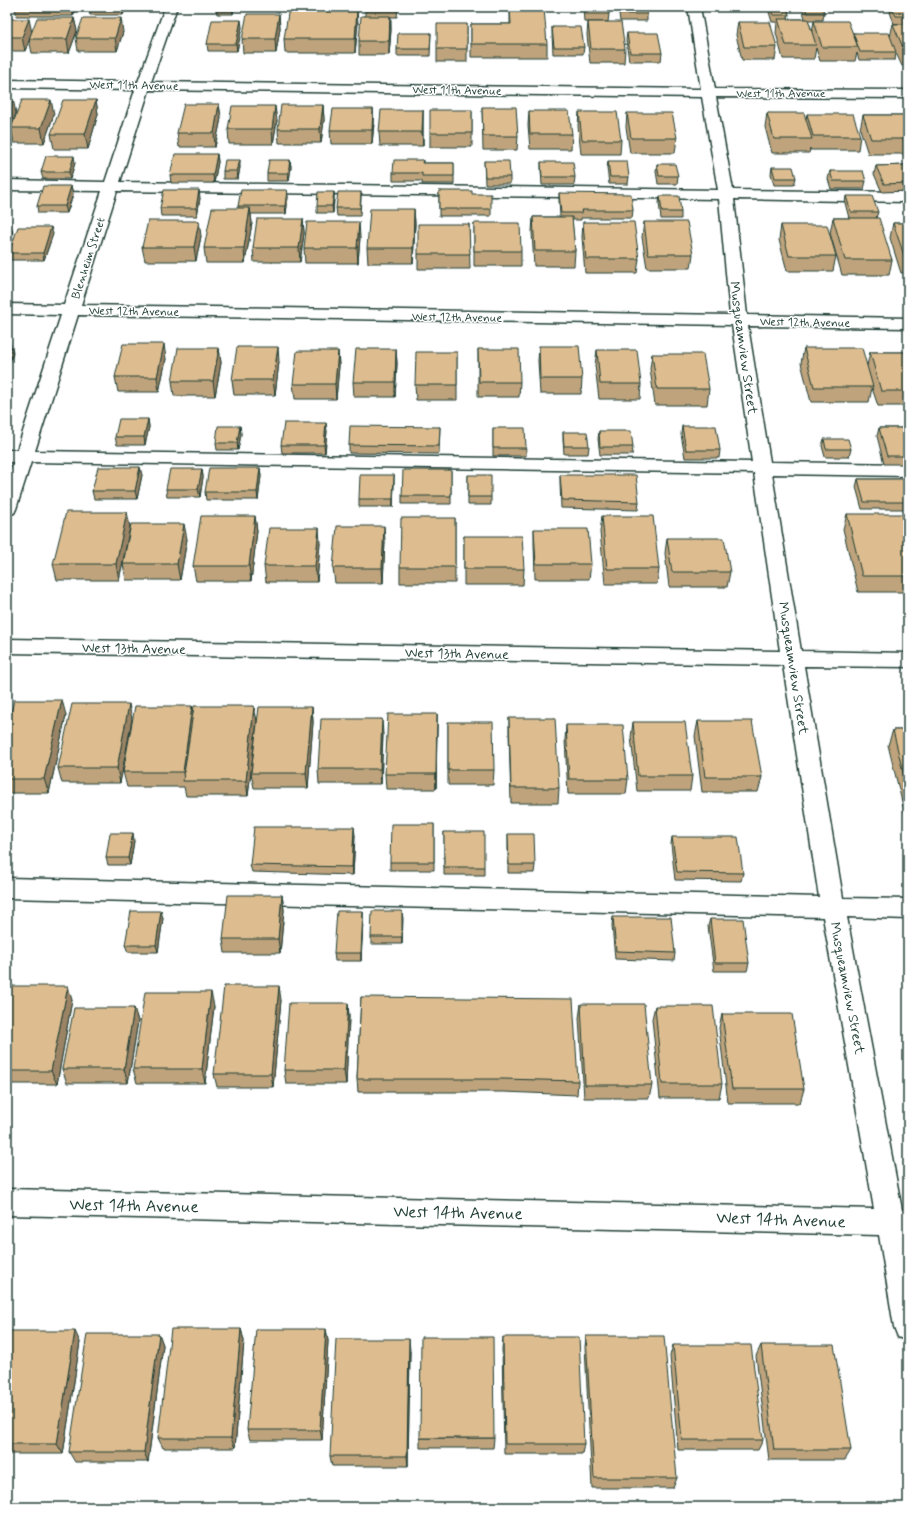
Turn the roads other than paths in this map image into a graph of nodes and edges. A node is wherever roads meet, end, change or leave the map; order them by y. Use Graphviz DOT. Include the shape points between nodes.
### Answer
graph roads {
  1 [pos="171,7"];
  2 [pos="694,7"];
  3 [pos="7,84"];
  4 [pos="143,86"];
  5 [pos="709,93"];
  6 [pos="908,94"];
  7 [pos="7,186"];
  8 [pos="111,187"];
  9 [pos="726,195"];
  10 [pos="908,197"];
  11 [pos="7,309"];
  12 [pos="71,310"];
  13 [pos="740,322"];
  14 [pos="908,323"];
  15 [pos="15,456"];
  16 [pos="762,468"];
  17 [pos="908,470"];
  18 [pos="7,509"];
  19 [pos="7,646"];
  20 [pos="792,659"];
  21 [pos="908,660"];
  22 [pos="7,888"];
  23 [pos="833,908"];
  24 [pos="908,909"];
  25 [pos="7,1202"];
  26 [pos="899,1223"];
  27 [pos="908,1327"];
  1 -- 4 [label="street, Blenheim Street"];
  2 -- 5 [label="street, Musqueamview Street"];
  3 -- 4 [label="street, West 11th Avenue"];
  4 -- 5 [label="street, West 11th Avenue"];
  4 -- 8 [label="street, Blenheim Street"];
  5 -- 6 [label="street, West 11th Avenue"];
  5 -- 9 [label="street, Musqueamview Street"];
  7 -- 8 [label="street"];
  8 -- 9 [label="street"];
  8 -- 12 [label="street, Blenheim Street"];
  9 -- 10 [label="street"];
  9 -- 13 [label="street, Musqueamview Street"];
  11 -- 12 [label="street, West 12th Avenue"];
  12 -- 13 [label="street, West 12th Avenue"];
  12 -- 15 [label="street, Blenheim Street"];
  13 -- 14 [label="street, West 12th Avenue"];
  13 -- 16 [label="street, Musqueamview Street"];
  15 -- 16 [label="street"];
  15 -- 18 [label="street, Blenheim Street"];
  16 -- 17 [label="street"];
  16 -- 20 [label="street, Musqueamview Street"];
  19 -- 20 [label="street, West 13th Avenue"];
  20 -- 21 [label="street, West 13th Avenue"];
  20 -- 23 [label="street, Musqueamview Street"];
  22 -- 23 [label="street"];
  23 -- 24 [label="street"];
  23 -- 26 [label="street, Musqueamview Street"];
  25 -- 26 [label="street, West 14th Avenue"];
  26 -- 27 [label="street, Musqueamview Street"];
}
